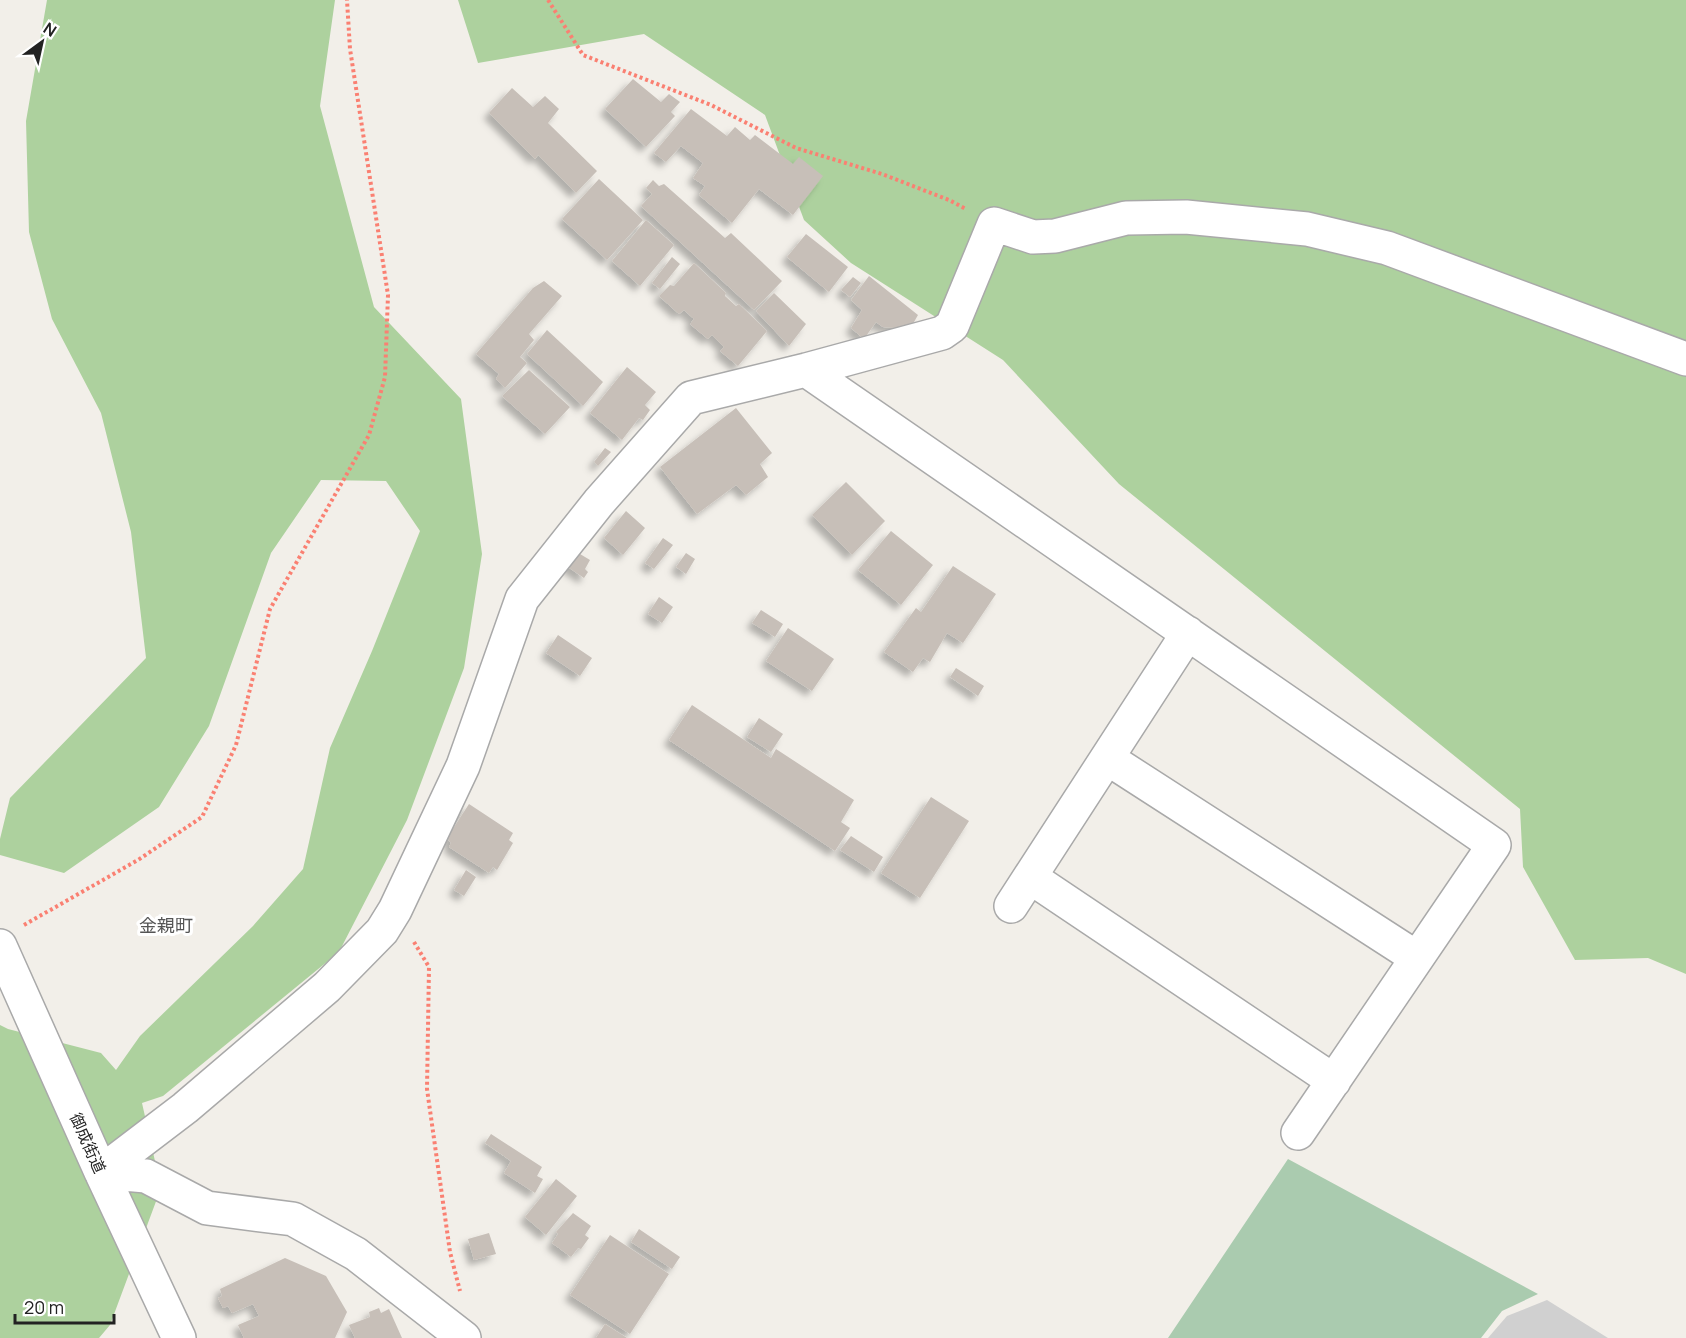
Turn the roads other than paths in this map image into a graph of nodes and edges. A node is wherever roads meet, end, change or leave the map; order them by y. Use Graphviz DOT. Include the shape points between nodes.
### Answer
graph roads {
  1 [pos="1686,359"];
  2 [pos="806,370"];
  3 [pos="1188,633"];
  4 [pos="1107,758"];
  5 [pos="1030,877"];
  6 [pos="1011,906"];
  7 [pos="10,937"];
  8 [pos="1417,958"];
  9 [pos="1334,1081"];
  10 [pos="1298,1133"];
  11 [pos="101,1172"];
  12 [pos="178,1338"];
  13 [pos="464,1338"];
  1 -- 2 [label="street" via="1387,248 1307,229 1186,217 1126,218 1055,236 1033,237 994,224 952,326 942,333"];
  2 -- 3 [label="street"];
  2 -- 11 [label="street" via="691,398 599,502 522,599 463,766 382,931 327,987 185,1108"];
  3 -- 4 [label="street"];
  3 -- 8 [label="street" via="1494,845"];
  4 -- 5 [label="street"];
  4 -- 8 [label="street"];
  5 -- 6 [label="street"];
  5 -- 9 [label="street"];
  7 -- 11 [label="street, 御成街道"];
  8 -- 9 [label="street"];
  9 -- 10 [label="street"];
  11 -- 12 [label="street, 御成街道"];
  11 -- 13 [label="street" via="146,1176 207,1208 293,1219 356,1254"];
}
